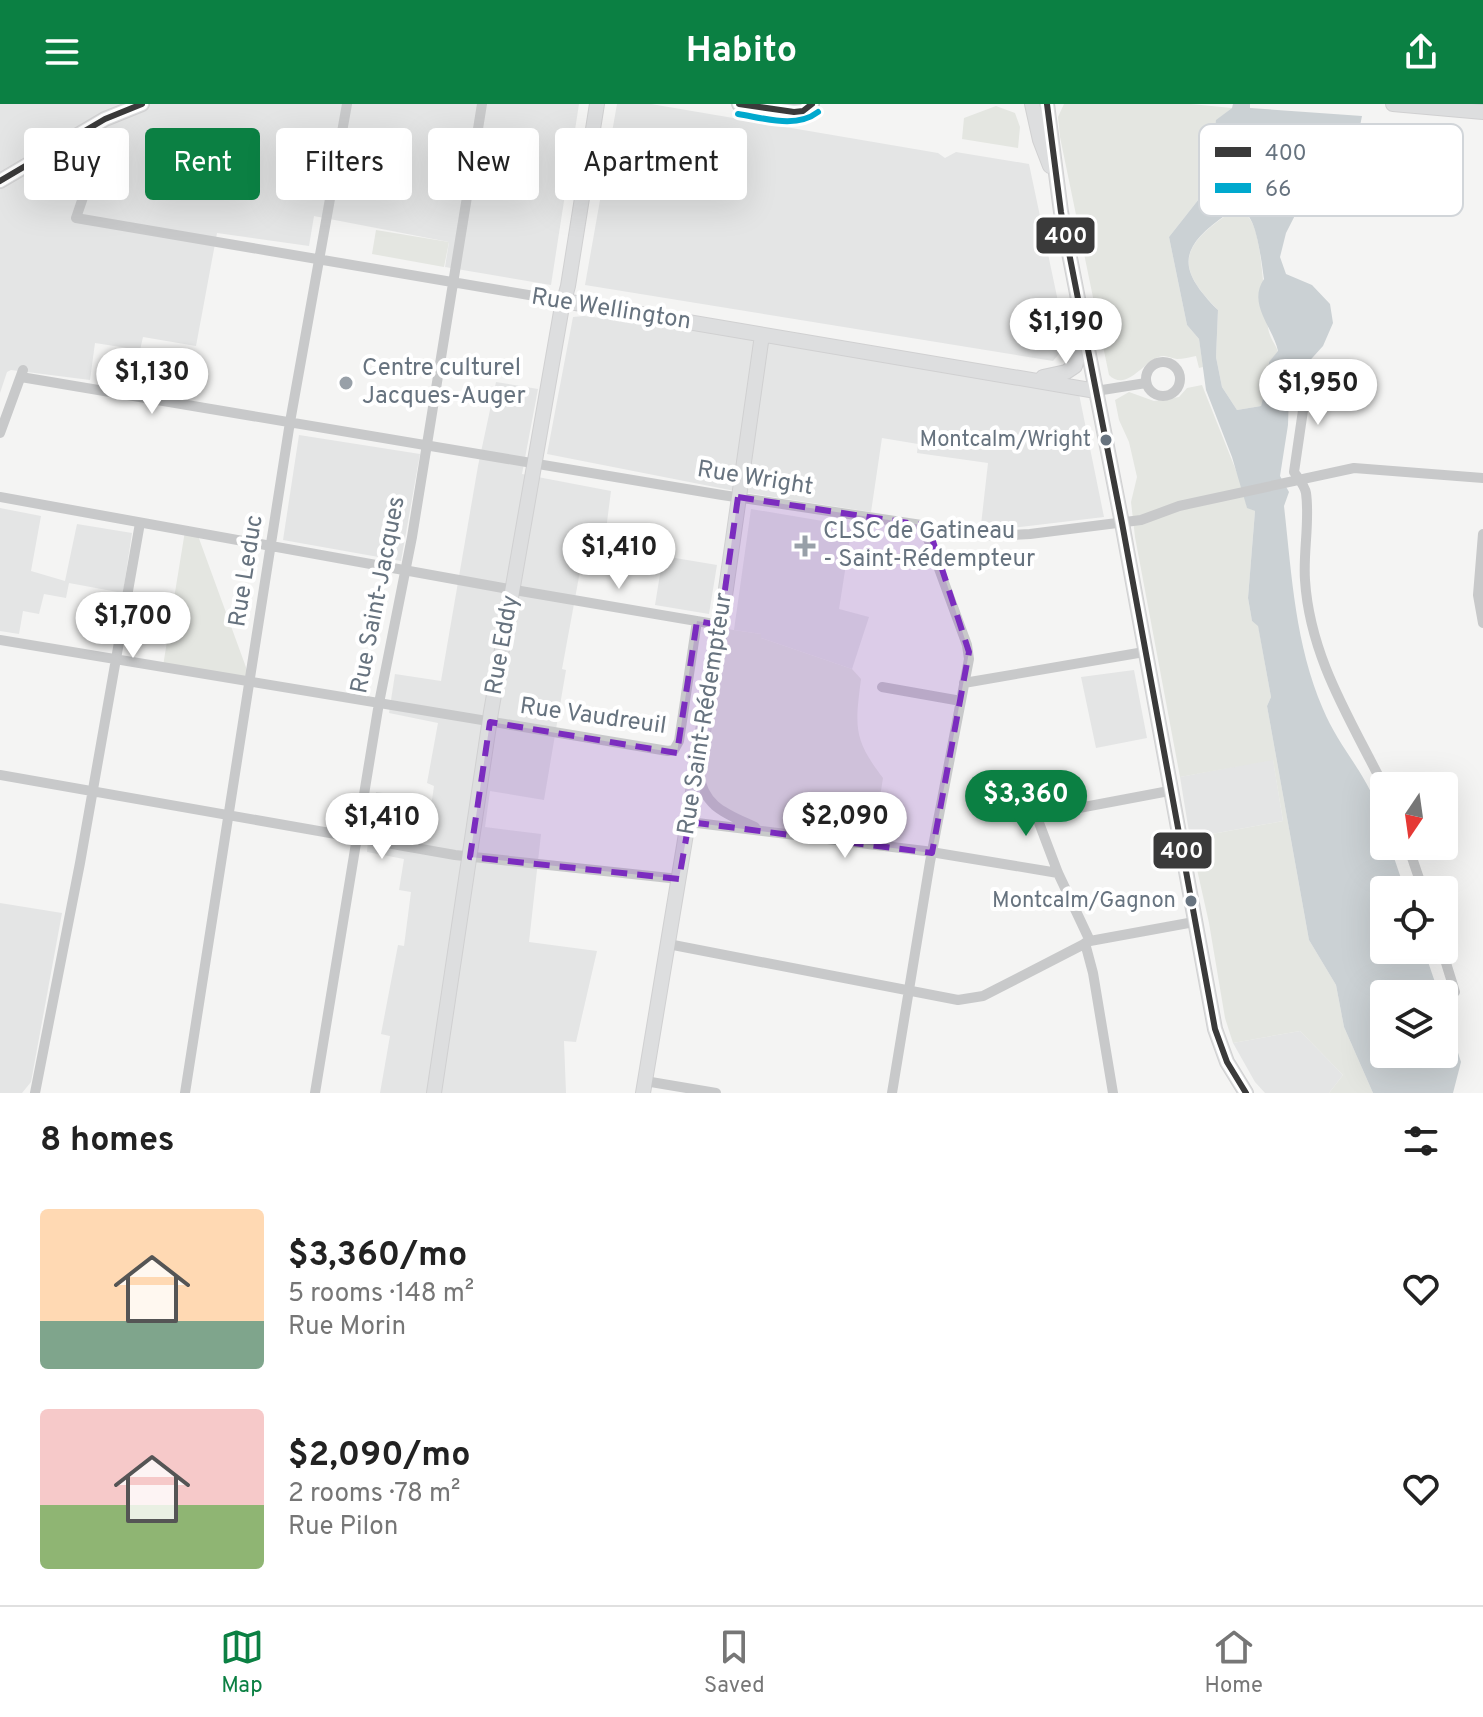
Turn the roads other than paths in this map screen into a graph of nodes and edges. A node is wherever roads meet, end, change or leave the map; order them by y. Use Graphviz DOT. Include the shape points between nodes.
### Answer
graph roads {
  1 [pos="347,104"];
  2 [pos="482,104"];
  3 [pos="597,104"];
  4 [pos="739,104"];
  5 [pos="812,104"];
  6 [pos="1032,104"];
  7 [pos="1047,104"];
  8 [pos="1393,104"];
  9 [pos="135,105"];
  10 [pos="1483,112"];
  11 [pos="91,128"];
  12 [pos="24,167"];
  13 [pos="1055,177"];
  14 [pos="0,181"];
  15 [pos="82,200"];
  16 [pos="320,260"];
  17 [pos="454,284"];
  18 [pos="564,301"];
  19 [pos="1083,330"];
  20 [pos="762,335"];
  21 [pos="1030,378"];
  22 [pos="1146,383"];
  23 [pos="1307,383"];
  24 [pos="1096,391"];
  25 [pos="290,422"];
  26 [pos="0,433"];
  27 [pos="427,445"];
  28 [pos="534,464"];
  29 [pos="1483,478"];
  30 [pos="1293,480"];
  31 [pos="0,497"];
  32 [pos="738,497"];
  33 [pos="140,523"];
  34 [pos="1122,523"];
  35 [pos="928,526"];
  36 [pos="1483,534"];
  37 [pos="271,546"];
  38 [pos="406,571"];
  39 [pos="512,590"];
  40 [pos="697,621"];
  41 [pos="1483,623"];
  42 [pos="720,625"];
  43 [pos="0,640"];
  44 [pos="1144,652"];
  45 [pos="116,658"];
  46 [pos="251,681"];
  47 [pos="964,683"];
  48 [pos="882,687"];
  49 [pos="961,701"];
  50 [pos="379,703"];
  51 [pos="490,722"];
  52 [pos="699,763"];
  53 [pos="1376,772"];
  54 [pos="0,775"];
  55 [pos="1169,791"];
  56 [pos="93,792"];
  57 [pos="1030,799"];
  58 [pos="1063,811"];
  59 [pos="229,816"];
  60 [pos="689,822"];
  61 [pos="764,831"];
  62 [pos="357,840"];
  63 [pos="932,853"];
  64 [pos="470,857"];
  65 [pos="1058,873"];
  66 [pos="679,879"];
  67 [pos="1194,922"];
  68 [pos="1088,942"];
  69 [pos="668,944"];
  70 [pos="908,992"];
  71 [pos="644,1087"];
  72 [pos="35,1093"];
  73 [pos="185,1093"];
  74 [pos="315,1093"];
  75 [pos="434,1093"];
  76 [pos="716,1093"];
  77 [pos="892,1093"];
  78 [pos="1113,1093"];
  79 [pos="1246,1093"];
  1 -- 16 [label="street, Rue Leduc"];
  2 -- 17 [label="street, Rue Saint-Jacques"];
  3 -- 18 [label="main road, Rue Eddy"];
  4 -- 5 [label="main road" via="794,112"];
  6 -- 13 [label="main road"];
  7 -- 13 [label="main road"];
  8 -- 10 [label="main road"];
  9 -- 11 [label="main road"];
  12 -- 14 [label="main road"];
  13 -- 19 [label="main road"];
  15 -- 16 [label="street, Rue Wellington" via="76,218"];
  16 -- 17 [label="street, Rue Wellington"];
  16 -- 25 [label="street, Rue Leduc"];
  17 -- 18 [label="street, Rue Wellington"];
  17 -- 27 [label="street, Rue Saint-Jacques"];
  18 -- 20 [label="main road, Rue Wellington"];
  18 -- 28 [label="main road, Rue Eddy"];
  19 -- 21 [label="main road" via="1075,366"];
  19 -- 24 [label="main road"];
  20 -- 21 [label="main road, Rue Wellington"];
  20 -- 32 [label="main road, Rue Saint-Rédempteur"];
  21 -- 24 [label="main road, Rue Wellington"];
  22 -- 24 [label="street, Rue Wellington"];
  23 -- 30 [label="street"];
  24 -- 34 [label="main road"];
  25 -- 26 [label="street, Rue Wright" via="22,373"];
  25 -- 27 [label="street, Rue Wright"];
  25 -- 37 [label="street, Rue Leduc"];
  27 -- 28 [label="street, Rue Wright"];
  27 -- 38 [label="street, Rue Saint-Jacques"];
  28 -- 32 [label="street, Rue Wright"];
  28 -- 39 [label="main road, Rue Eddy"];
  29 -- 30 [label="street, Rue Wright" via="1354,468"];
  30 -- 34 [label="street, Rue Wright"];
  30 -- 53 [label="street" via="1306,490 1305,578 1316,643 1336,697"];
  31 -- 33 [label="street"];
  32 -- 35 [label="street, Rue Wright"];
  32 -- 42 [label="main road, Rue Saint-Rédempteur"];
  33 -- 37 [label="street"];
  33 -- 45 [label="street"];
  34 -- 35 [label="street, Rue Wright" via="1004,536"];
  34 -- 44 [label="main road"];
  35 -- 47 [label="street" via="927,536 969,652"];
  36 -- 41 [label="street" via="1478,595"];
  37 -- 38 [label="street"];
  37 -- 46 [label="street, Rue Leduc"];
  38 -- 39 [label="street"];
  38 -- 50 [label="street, Rue Saint-Jacques"];
  39 -- 40 [label="street"];
  39 -- 51 [label="main road, Rue Eddy"];
  40 -- 42 [label="street"];
  40 -- 51 [label="street, Rue Vaudreuil" via="674,750"];
  42 -- 52 [label="main road, Rue Saint-Rédempteur"];
  43 -- 45 [label="street, Rue Vaudreuil"];
  44 -- 47 [label="street"];
  44 -- 55 [label="main road"];
  45 -- 46 [label="street, Rue Vaudreuil"];
  45 -- 56 [label="street"];
  46 -- 50 [label="street, Rue Vaudreuil"];
  46 -- 59 [label="street, Rue Leduc"];
  47 -- 49 [label="street"];
  48 -- 49 [label="street"];
  49 -- 63 [label="street"];
  50 -- 51 [label="street, Rue Vaudreuil"];
  50 -- 62 [label="street, Rue Saint-Jacques"];
  51 -- 64 [label="main road, Rue Eddy"];
  52 -- 60 [label="main road, Rue Saint-Rédempteur"];
  52 -- 61 [label="street" via="707,800"];
  54 -- 56 [label="street"];
  55 -- 58 [label="street"];
  55 -- 67 [label="main road"];
  56 -- 59 [label="street"];
  56 -- 72 [label="street"];
  57 -- 65 [label="street"];
  59 -- 62 [label="street"];
  59 -- 73 [label="street, Rue Leduc"];
  60 -- 61 [label="street"];
  60 -- 66 [label="main road, Rue Saint-Rédempteur"];
  61 -- 63 [label="street"];
  62 -- 64 [label="street"];
  62 -- 74 [label="street, Rue Saint-Jacques"];
  63 -- 65 [label="street"];
  63 -- 70 [label="street"];
  64 -- 66 [label="street"];
  64 -- 75 [label="main road, Rue Eddy"];
  65 -- 68 [label="street"];
  66 -- 69 [label="main road, Rue Saint-Rédempteur"];
  67 -- 68 [label="street"];
  67 -- 79 [label="main road" via="1219,1044"];
  68 -- 70 [label="street" via="983,996 958,1000"];
  68 -- 78 [label="street"];
  69 -- 70 [label="street"];
  69 -- 71 [label="main road, Rue Saint-Rédempteur"];
  70 -- 77 [label="street"];
  71 -- 76 [label="street"];
}
